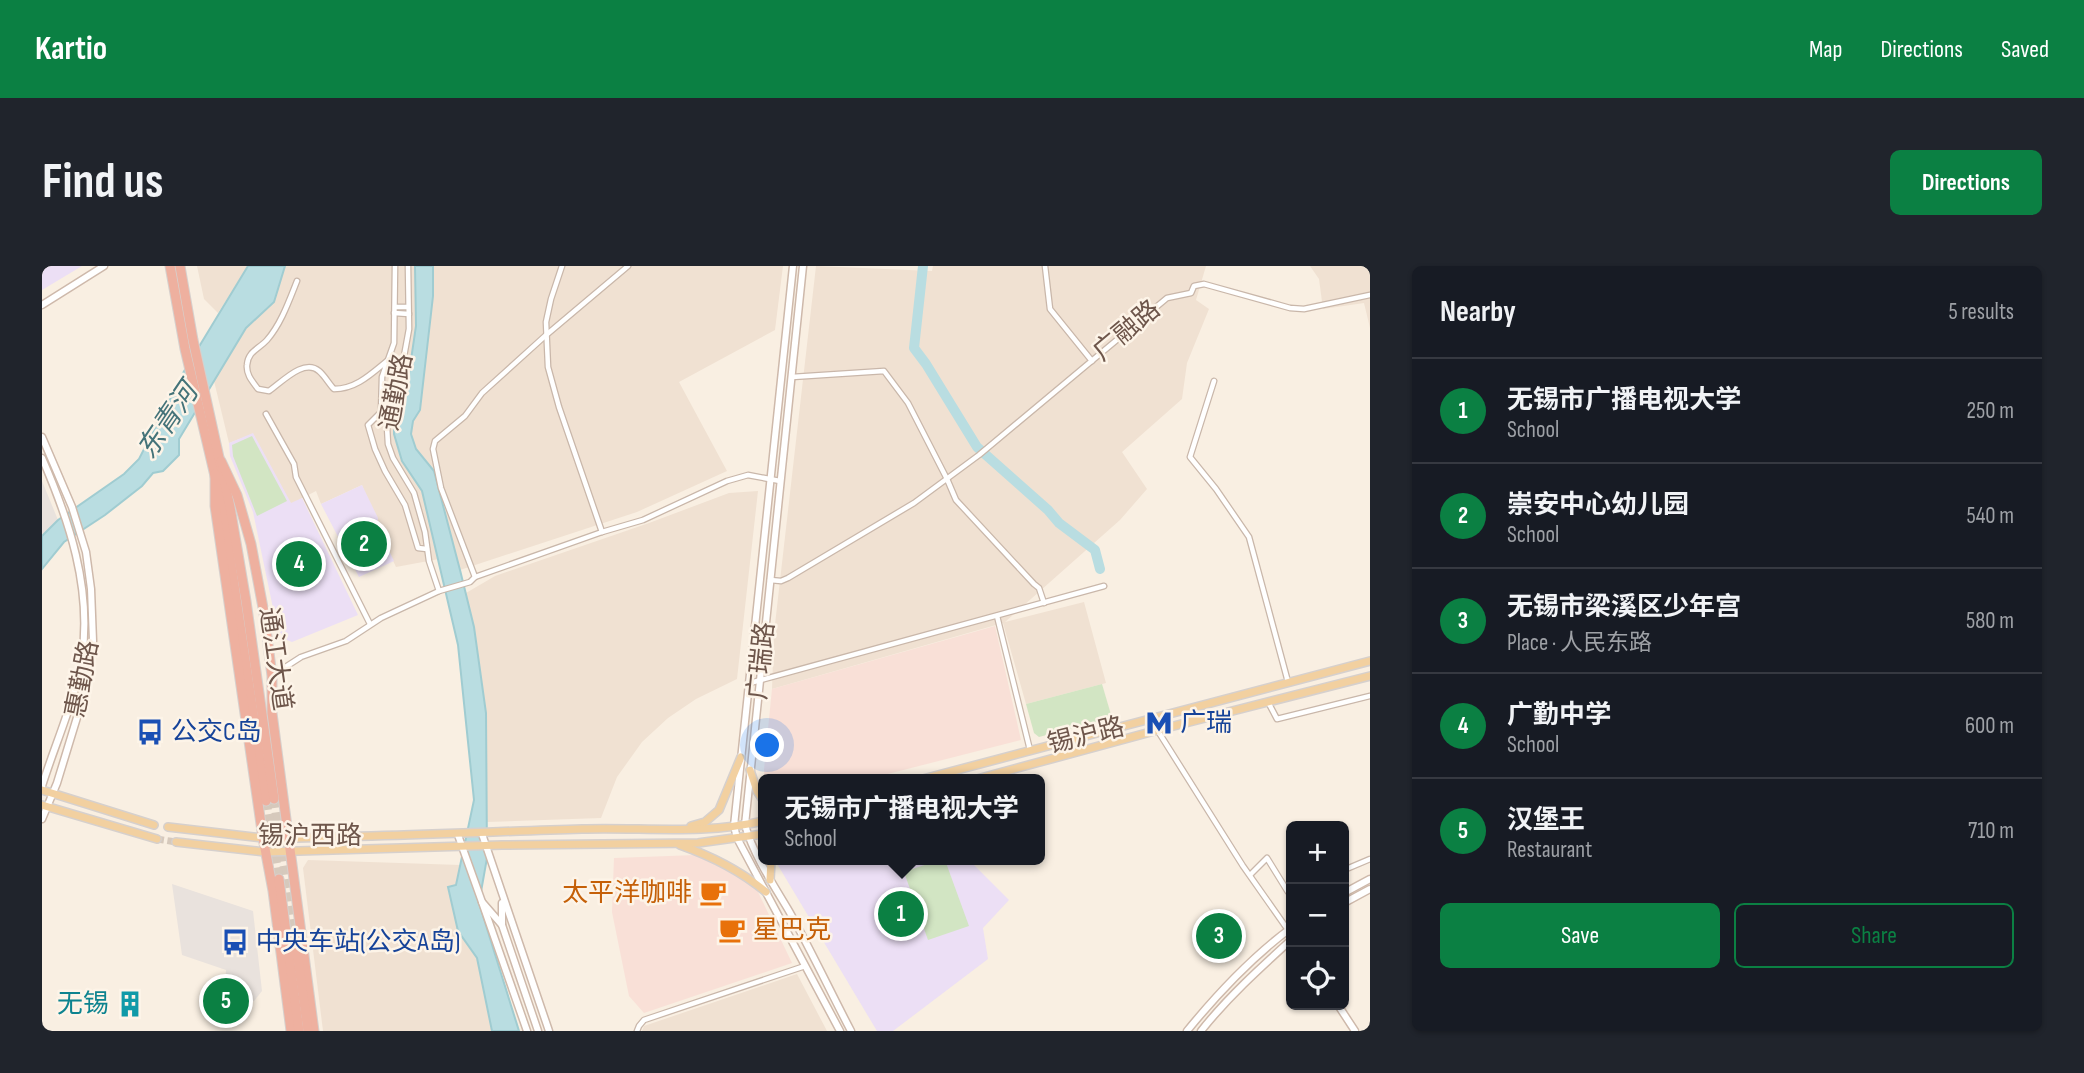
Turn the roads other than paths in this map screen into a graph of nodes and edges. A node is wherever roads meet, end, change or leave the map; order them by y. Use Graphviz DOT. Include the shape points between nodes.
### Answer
graph roads {
  1 [pos="170,266"];
  2 [pos="180,266"];
  3 [pos="395,266"];
  4 [pos="408,266"];
  5 [pos="562,266"];
  6 [pos="628,266"];
  7 [pos="793,266"];
  8 [pos="803,266"];
  9 [pos="1045,266"];
  10 [pos="105,267"];
  11 [pos="297,281"];
  12 [pos="1370,295"];
  13 [pos="42,305"];
  14 [pos="408,307"];
  15 [pos="394,310"];
  16 [pos="408,314"];
  17 [pos="545,336"];
  18 [pos="387,360"];
  19 [pos="1092,360"];
  20 [pos="791,377"];
  21 [pos="1214,381"];
  22 [pos="266,414"];
  23 [pos="42,437"];
  24 [pos="42,458"];
  25 [pos="221,461"];
  26 [pos="215,474"];
  27 [pos="770,479"];
  28 [pos="947,479"];
  29 [pos="780,481"];
  30 [pos="602,532"];
  31 [pos="427,549"];
  32 [pos="475,577"];
  33 [pos="770,580"];
  34 [pos="1104,586"];
  35 [pos="439,591"];
  36 [pos="1044,603"];
  37 [pos="997,616"];
  38 [pos="370,624"];
  39 [pos="1370,661"];
  40 [pos="272,676"];
  41 [pos="1370,676"];
  42 [pos="760,680"];
  43 [pos="750,683"];
  44 [pos="1288,683"];
  45 [pos="1370,695"];
  46 [pos="1268,701"];
  47 [pos="1151,720"];
  48 [pos="1158,730"];
  49 [pos="1030,750"];
  50 [pos="741,757"];
  51 [pos="750,770"];
  52 [pos="941,774"];
  53 [pos="995,774"];
  54 [pos="42,788"];
  55 [pos="758,792"];
  56 [pos="53,794"];
  57 [pos="44,805"];
  58 [pos="42,819"];
  59 [pos="758,822"];
  60 [pos="154,825"];
  61 [pos="745,825"];
  62 [pos="734,826"];
  63 [pos="169,827"];
  64 [pos="682,829"];
  65 [pos="482,834"];
  66 [pos="456,835"];
  67 [pos="758,835"];
  68 [pos="748,837"];
  69 [pos="263,838"];
  70 [pos="289,838"];
  71 [pos="737,838"];
  72 [pos="157,839"];
  73 [pos="176,842"];
  74 [pos="677,844"];
  75 [pos="486,845"];
  76 [pos="459,847"];
  77 [pos="291,850"];
  78 [pos="265,852"];
  79 [pos="758,857"];
  80 [pos="1370,859"];
  81 [pos="762,865"];
  82 [pos="771,865"];
  83 [pos="1349,868"];
  84 [pos="1250,875"];
  85 [pos="279,879"];
  86 [pos="1370,879"];
  87 [pos="770,880"];
  88 [pos="1286,889"];
  89 [pos="1370,889"];
  90 [pos="1349,890"];
  91 [pos="766,892"];
  92 [pos="502,895"];
  93 [pos="1349,900"];
  94 [pos="482,902"];
  95 [pos="502,925"];
  96 [pos="1286,927"];
  97 [pos="1286,936"];
  98 [pos="1286,937"];
  99 [pos="297,952"];
  100 [pos="806,966"];
  101 [pos="1341,1010"];
  102 [pos="291,1031"];
  103 [pos="299,1031"];
  104 [pos="308,1031"];
  105 [pos="314,1031"];
  106 [pos="527,1031"];
  107 [pos="538,1031"];
  108 [pos="549,1031"];
  109 [pos="637,1031"];
  110 [pos="840,1031"];
  111 [pos="851,1031"];
  112 [pos="1187,1031"];
  113 [pos="1201,1031"];
  114 [pos="1355,1031"];
  1 -- 26 [label="highway, 通江大道"];
  2 -- 25 [label="highway, 通江大道"];
  3 -- 15 [label="street"];
  4 -- 14 [label="street, 通勤路"];
  5 -- 17 [label="street"];
  6 -- 17 [label="street"];
  7 -- 27 [label="main road, 广瑞路"];
  8 -- 20 [label="main road, 广瑞路"];
  9 -- 19 [label="street" via="1050,309"];
  10 -- 13 [label="main road"];
  11 -- 18 [label="street" via="283,314 247,362 247,374 258,390 269,391 303,367 321,372 334,389 345,389"];
  12 -- 19 [label="street, 广融路" via="1304,309 1204,284 1194,286 1191,293 1167,298"];
  14 -- 15 [label="street"];
  14 -- 16 [label="street, 通勤路"];
  15 -- 16 [label="street"];
  15 -- 18 [label="street" via="394,343"];
  16 -- 31 [label="street, 通勤路" via="388,444 414,493"];
  17 -- 30 [label="street" via="553,388"];
  17 -- 32 [label="street" via="435,441 441,488"];
  18 -- 31 [label="street" via="381,412 368,425 385,471 405,505 418,548"];
  19 -- 28 [label="street, 广融路"];
  20 -- 28 [label="street" via="884,372 908,404"];
  20 -- 29 [label="main road, 广瑞路"];
  21 -- 44 [label="street" via="1190,457 1249,537"];
  22 -- 38 [label="street"];
  23 -- 56 [label="main road, 惠勤路" via="81,534 89,570 93,641 86,688"];
  24 -- 54 [label="main road, 惠勤路" via="74,542 84,640 74,691"];
  25 -- 26 [label="highway, 通江大道" via="246,601 270,800"];
  25 -- 40 [label="highway" via="251,544"];
  26 -- 69 [label="highway" via="215,506"];
  27 -- 29 [label="street"];
  27 -- 30 [label="street" via="748,475 727,481 643,520"];
  27 -- 43 [label="main road, 广瑞路"];
  28 -- 33 [label="street" via="788,578"];
  28 -- 36 [label="street" via="956,500 1040,588"];
  29 -- 33 [label="main road, 广瑞路"];
  30 -- 32 [label="street"];
  31 -- 35 [label="street, 通勤路"];
  32 -- 35 [label="street"];
  33 -- 42 [label="main road, 广瑞路"];
  34 -- 36 [label="street"];
  35 -- 38 [label="street"];
  36 -- 37 [label="street"];
  37 -- 42 [label="street"];
  37 -- 49 [label="street"];
  38 -- 40 [label="street" via="346,641 301,657"];
  39 -- 44 [label="main road, 锡沪路"];
  40 -- 70 [label="highway" via="272,713"];
  41 -- 46 [label="main road, 锡沪路"];
  42 -- 43 [label="street"];
  42 -- 51 [label="main road, 广瑞路"];
  43 -- 50 [label="main road, 广瑞路"];
  44 -- 47 [label="main road, 锡沪路"];
  45 -- 46 [label="street" via="1277,719"];
  46 -- 48 [label="main road, 锡沪路"];
  47 -- 48 [label="street"];
  47 -- 49 [label="main road, 锡沪路"];
  48 -- 53 [label="main road, 锡沪路"];
  48 -- 84 [label="street"];
  49 -- 52 [label="main road, 锡沪路"];
  50 -- 62 [label="main road, 广瑞路"];
  50 -- 64 [label="main road" via="719,810 705,822"];
  51 -- 55 [label="main road"];
  51 -- 61 [label="main road, 广瑞路"];
  54 -- 56 [label="main road"];
  56 -- 57 [label="main road, 惠勤路"];
  56 -- 60 [label="main road"];
  57 -- 58 [label="main road, 惠勤路"];
  57 -- 72 [label="main road"];
  59 -- 61 [label="main road"];
  61 -- 62 [label="main road"];
  61 -- 68 [label="main road, 广瑞路"];
  62 -- 64 [label="main road"];
  62 -- 71 [label="main road, 广瑞路"];
  63 -- 69 [label="main road, 锡沪西路"];
  64 -- 65 [label="main road, 锡沪西路"];
  65 -- 66 [label="main road, 锡沪西路"];
  65 -- 75 [label="main road"];
  66 -- 70 [label="main road, 锡沪西路"];
  66 -- 76 [label="main road"];
  67 -- 68 [label="main road"];
  68 -- 71 [label="main road, 锡沪西路"];
  68 -- 79 [label="main road, 广瑞路"];
  69 -- 70 [label="main road, 锡沪西路"];
  69 -- 78 [label="highway"];
  70 -- 77 [label="highway"];
  71 -- 74 [label="main road, 锡沪西路"];
  71 -- 91 [label="main road, 广瑞路"];
  73 -- 78 [label="main road, 锡沪西路"];
  74 -- 75 [label="main road, 锡沪西路"];
  74 -- 91 [label="main road" via="723,864"];
  75 -- 76 [label="main road, 锡沪西路"];
  75 -- 92 [label="main road"];
  76 -- 77 [label="main road, 锡沪西路"];
  76 -- 94 [label="main road"];
  77 -- 78 [label="main road, 锡沪西路"];
  77 -- 105 [label="highway"];
  78 -- 102 [label="highway"];
  80 -- 83 [label="street"];
  81 -- 87 [label="main road, 广瑞路"];
  82 -- 87 [label="main road"];
  84 -- 88 [label="street" via="1267,858"];
  84 -- 96 [label="street"];
  85 -- 103 [label="highway"];
  86 -- 90 [label="main road"];
  87 -- 111 [label="main road, 广瑞路"];
  89 -- 93 [label="main road"];
  91 -- 100 [label="main road, 广瑞路"];
  92 -- 95 [label="main road"];
  92 -- 108 [label="main road"];
  94 -- 95 [label="main road"];
  94 -- 106 [label="main road"];
  95 -- 107 [label="main road"];
  97 -- 112 [label="main road" via="1240,971"];
  98 -- 113 [label="main road"];
  99 -- 104 [label="highway"];
  100 -- 109 [label="street" via="645,1020"];
  100 -- 110 [label="main road, 广瑞路"];
  101 -- 114 [label="main road"];
}
